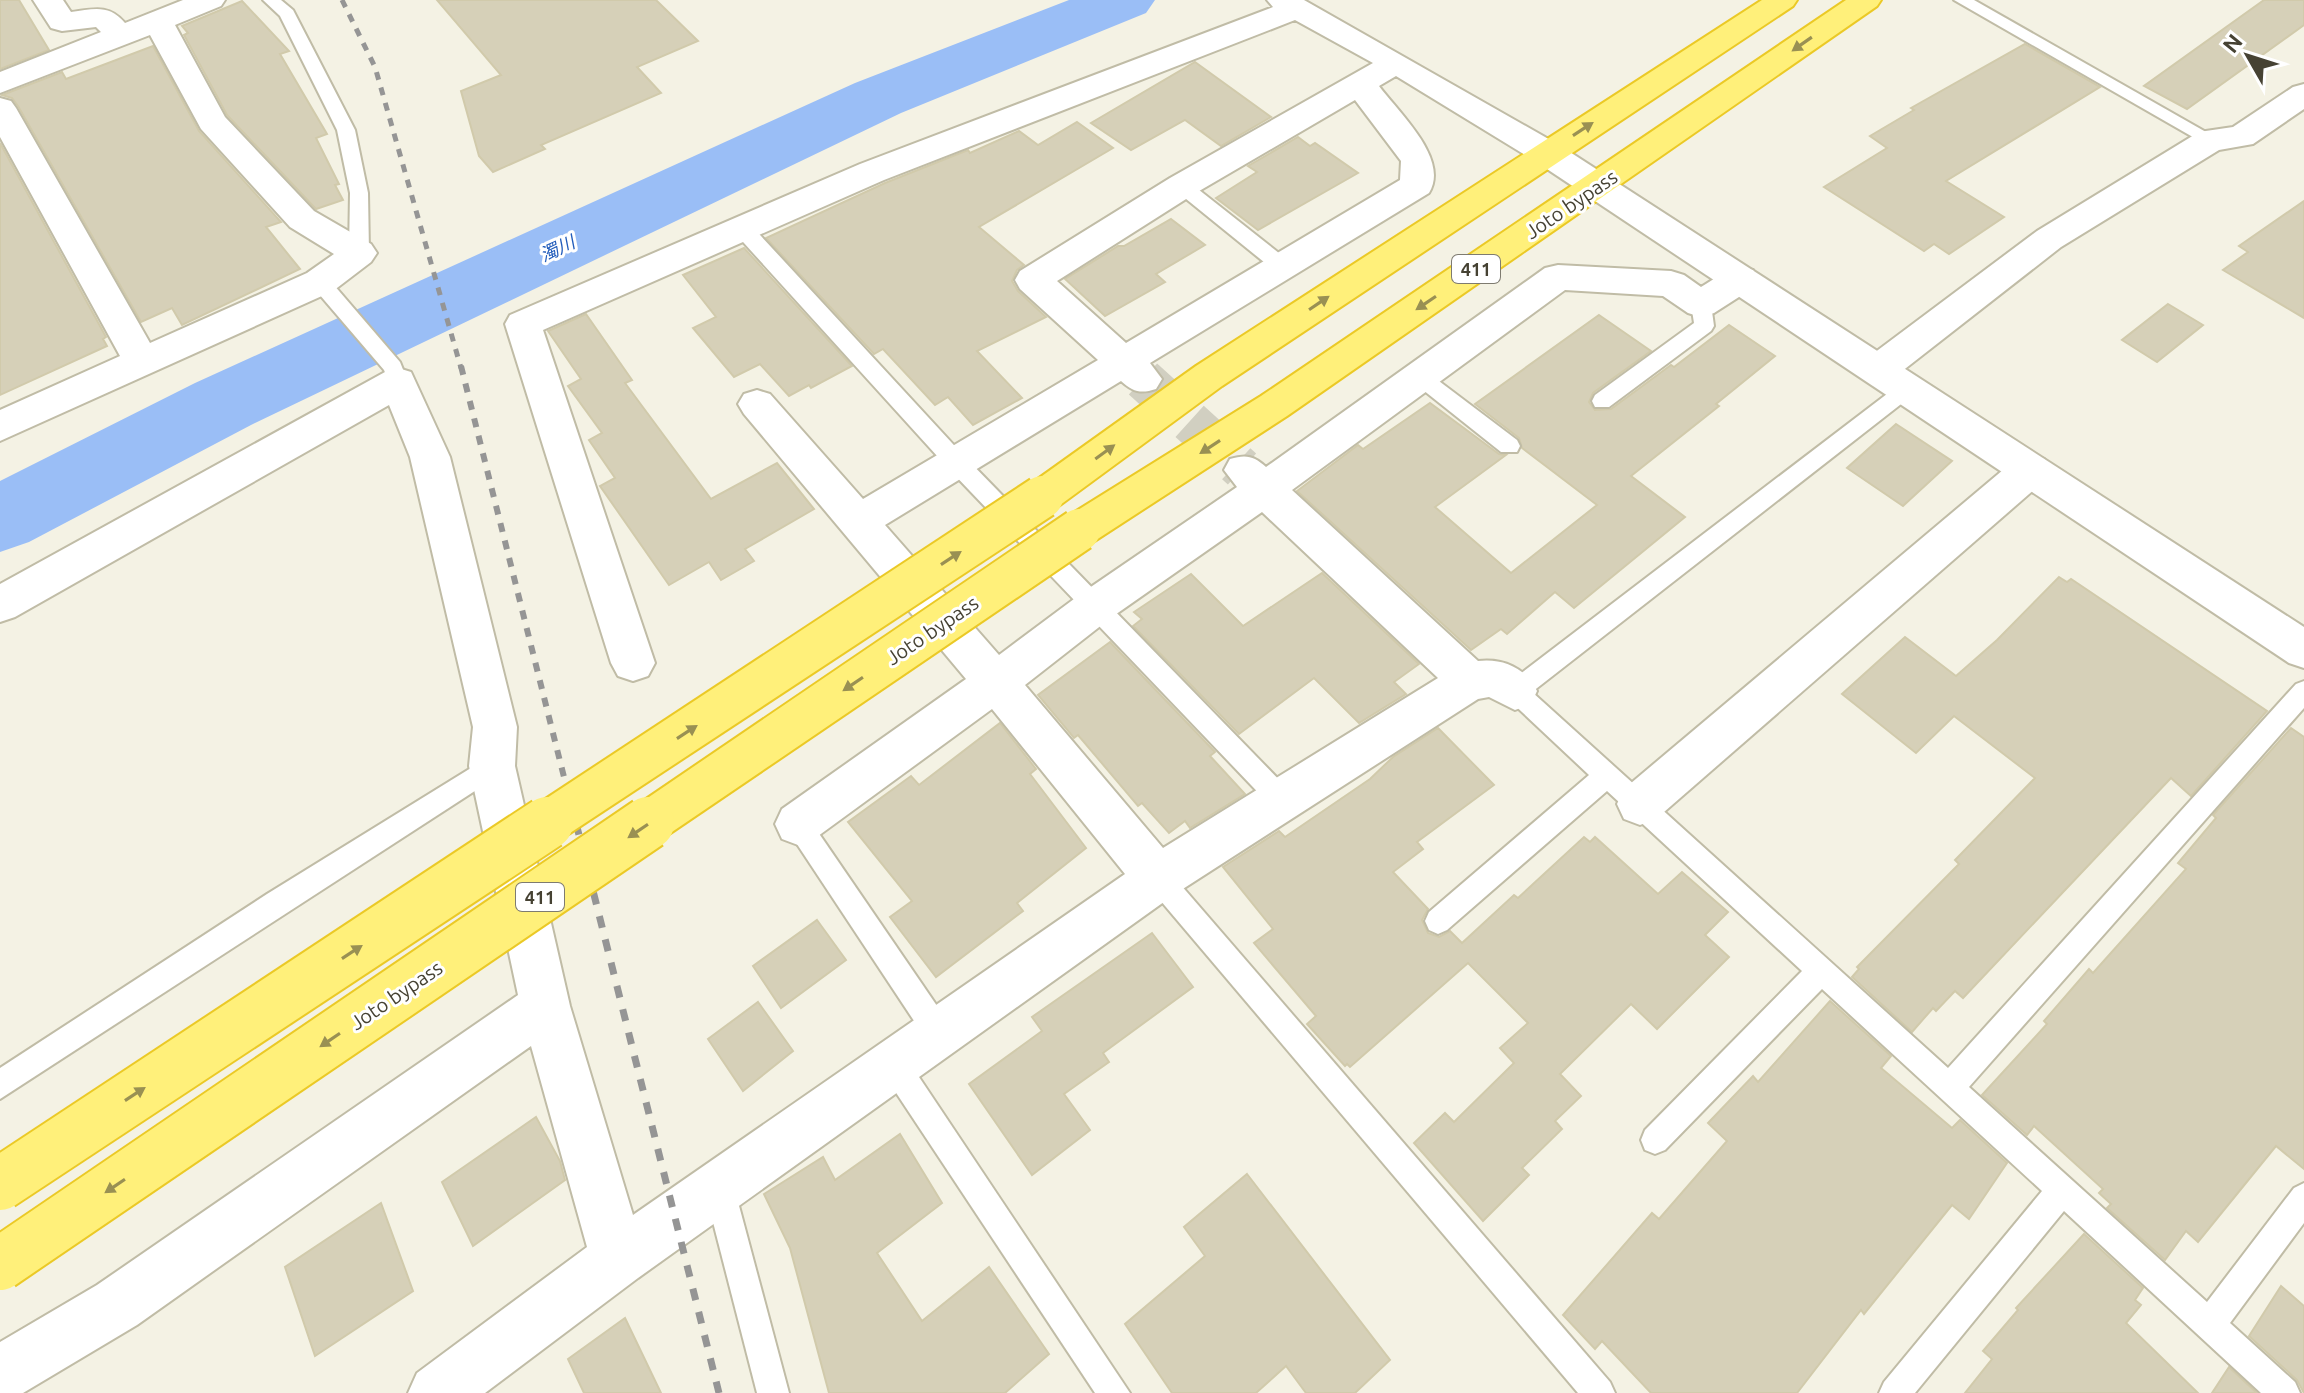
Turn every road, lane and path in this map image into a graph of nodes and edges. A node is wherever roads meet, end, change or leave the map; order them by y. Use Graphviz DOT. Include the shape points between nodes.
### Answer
graph roads {
  1 [pos="48,0"];
  2 [pos="210,0"];
  3 [pos="271,0"];
  4 [pos="1782,0"];
  5 [pos="1866,0"];
  6 [pos="1962,0"];
  7 [pos="1288,3"];
  8 [pos="158,21"];
  9 [pos="120,36"];
  10 [pos="1396,63"];
  11 [pos="0,83"];
  12 [pos="1360,84"];
  13 [pos="0,108"];
  14 [pos="2297,108"];
  15 [pos="2211,140"];
  16 [pos="1547,153"];
  17 [pos="1599,185"];
  18 [pos="1182,186"];
  19 [pos="741,227"];
  20 [pos="359,253"];
  21 [pos="1282,266"];
  22 [pos="1740,279"];
  23 [pos="323,286"];
  24 [pos="1701,304"];
  25 [pos="141,361"];
  26 [pos="1133,370"];
  27 [pos="396,374"];
  28 [pos="1420,377"];
  29 [pos="1893,379"];
  30 [pos="1602,401"];
  31 [pos="757,404"];
  32 [pos="0,426"];
  33 [pos="1509,446"];
  34 [pos="956,462"];
  35 [pos="2030,470"];
  36 [pos="1254,479"];
  37 [pos="859,521"];
  38 [pos="0,605"];
  39 [pos="1097,605"];
  40 [pos="2304,650"];
  41 [pos="633,663"];
  42 [pos="996,682"];
  43 [pos="1493,686"];
  44 [pos="2304,691"];
  45 [pos="492,766"];
  46 [pos="1607,775"];
  47 [pos="1282,800"];
  48 [pos="1640,804"];
  49 [pos="798,824"];
  50 [pos="1158,878"];
  51 [pos="1438,921"];
  52 [pos="1822,970"];
  53 [pos="545,1006"];
  54 [pos="938,1032"];
  55 [pos="893,1063"];
  56 [pos="0,1085"];
  57 [pos="1951,1086"];
  58 [pos="1655,1140"];
  59 [pos="0,1184"];
  60 [pos="719,1187"];
  61 [pos="2063,1189"];
  62 [pos="2304,1198"];
  63 [pos="618,1258"];
  64 [pos="0,1264"];
  65 [pos="2210,1324"];
  66 [pos="0,1374"];
  67 [pos="437,1393"];
  68 [pos="773,1393"];
  69 [pos="1114,1393"];
  70 [pos="1599,1393"];
  71 [pos="1895,1393"];
  72 [pos="2284,1393"];
  1 -- 9 [label="street" via="62,22 104,17"];
  2 -- 8 [label="street"];
  3 -- 20 [label="lane" via="287,14 346,130 359,193"];
  16 -- 4 [label="highway, one-way"];
  5 -- 17 [label="highway, Joto bypass / 411, one-way"];
  6 -- 15 [label="lane"];
  7 -- 10 [label="street"];
  7 -- 19 [label="street"];
  8 -- 9 [label="street"];
  8 -- 20 [label="street" via="212,122 231,144 302,219"];
  9 -- 11 [label="street"];
  10 -- 12 [label="street"];
  10 -- 16 [label="street"];
  12 -- 18 [label="street"];
  12 -- 21 [label="street" via="1418,160 1417,185"];
  13 -- 25 [label="street"];
  14 -- 15 [label="street" via="2241,137"];
  15 -- 29 [label="street" via="2049,239"];
  16 -- 17 [label="street"];
  59 -- 16 [label="highway, one-way, bridge" via="1042,497 1209,376"];
  17 -- 22 [label="street"];
  17 -- 64 [label="highway, Joto bypass / 411, one-way, bridge" via="1274,406 1079,530"];
  18 -- 21 [label="lane"];
  18 -- 26 [label="street" via="1033,280"];
  19 -- 34 [label="lane"];
  19 -- 41 [label="street" via="523,324"];
  20 -- 23 [label="street"];
  21 -- 26 [label="street"];
  22 -- 24 [label="street"];
  22 -- 29 [label="street"];
  23 -- 25 [label="street"];
  23 -- 27 [label="lane"];
  24 -- 28 [label="street" via="1671,284 1558,277"];
  24 -- 30 [label="lane" via="1704,326"];
  25 -- 32 [label="street"];
  26 -- 34 [label="street"];
  27 -- 38 [label="street"];
  27 -- 45 [label="street" via="433,472 495,727"];
  28 -- 33 [label="lane"];
  28 -- 36 [label="street"];
  29 -- 35 [label="street"];
  29 -- 43 [label="lane"];
  31 -- 37 [label="street"];
  34 -- 37 [label="street"];
  34 -- 39 [label="lane"];
  35 -- 40 [label="street"];
  35 -- 48 [label="street"];
  36 -- 39 [label="street"];
  36 -- 43 [label="street"];
  37 -- 42 [label="street"];
  39 -- 42 [label="street"];
  39 -- 47 [label="lane"];
  42 -- 49 [label="street"];
  42 -- 50 [label="street"];
  43 -- 46 [label="lane"];
  43 -- 47 [label="street"];
  44 -- 57 [label="lane"];
  45 -- 53 [label="street"];
  45 -- 56 [label="lane"];
  46 -- 48 [label="lane"];
  46 -- 51 [label="lane"];
  47 -- 50 [label="street"];
  48 -- 52 [label="lane"];
  49 -- 54 [label="lane"];
  50 -- 54 [label="street"];
  50 -- 70 [label="lane"];
  52 -- 57 [label="lane"];
  52 -- 58 [label="lane"];
  53 -- 63 [label="street"];
  53 -- 66 [label="street" via="117,1305"];
  54 -- 55 [label="street"];
  55 -- 60 [label="street"];
  55 -- 69 [label="lane"];
  57 -- 61 [label="lane"];
  60 -- 63 [label="street"];
  60 -- 68 [label="lane"];
  61 -- 65 [label="lane"];
  61 -- 71 [label="lane"];
  62 -- 65 [label="lane"];
  63 -- 67 [label="street"];
  65 -- 72 [label="lane"];
}
